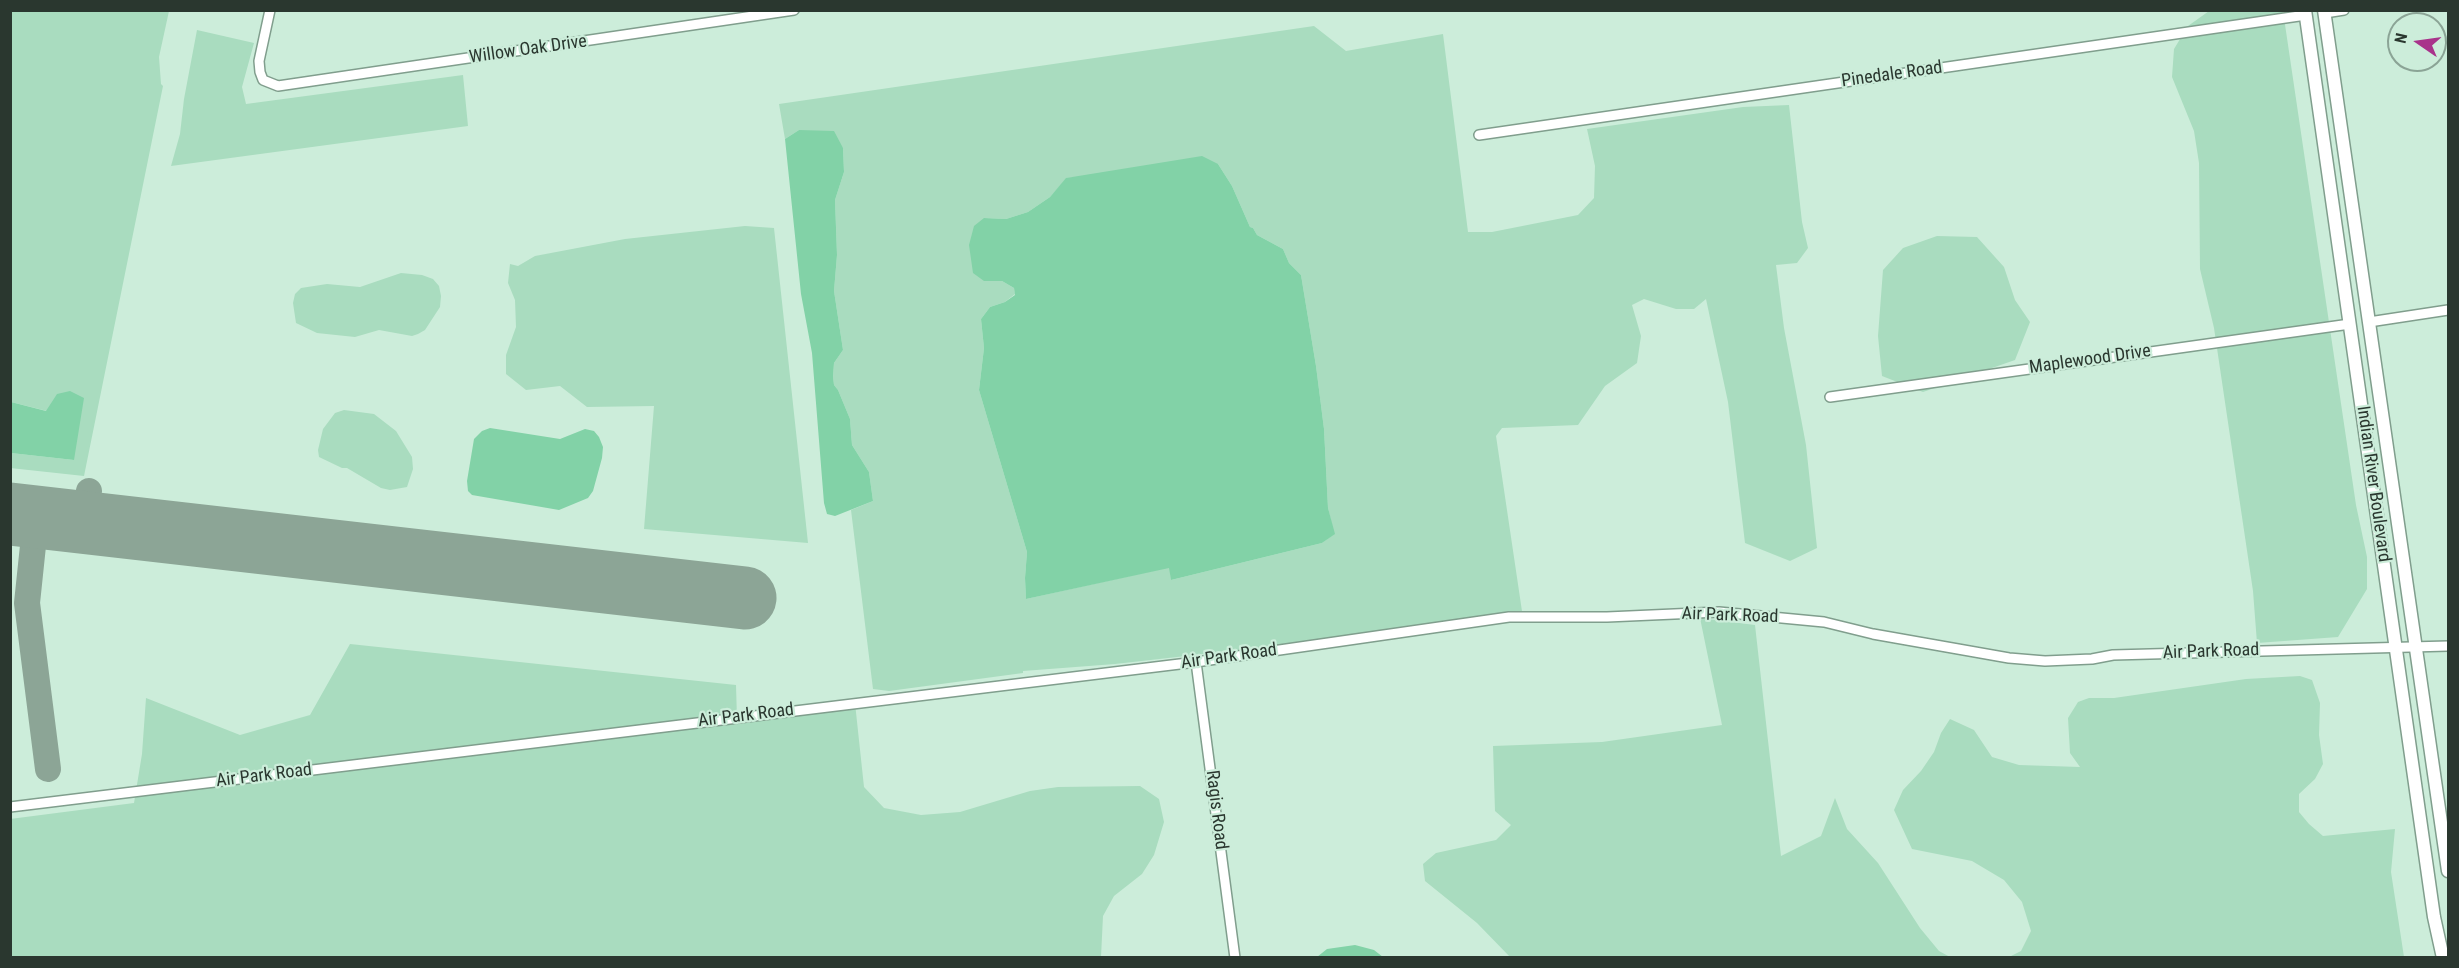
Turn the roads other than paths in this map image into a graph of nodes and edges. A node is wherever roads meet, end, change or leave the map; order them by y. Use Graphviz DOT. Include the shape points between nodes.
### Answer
graph roads {
  1 [pos="270,10"];
  2 [pos="794,10"];
  3 [pos="2344,10"];
  4 [pos="2324,12"];
  5 [pos="2305,13"];
  6 [pos="1479,135"];
  7 [pos="2346,298"];
  8 [pos="2448,310"];
  9 [pos="2369,322"];
  10 [pos="2350,324"];
  11 [pos="2372,346"];
  12 [pos="1830,397"];
  13 [pos="2415,646"];
  14 [pos="2448,646"];
  15 [pos="2396,647"];
  16 [pos="1196,662"];
  17 [pos="10,807"];
  18 [pos="2448,871"];
  19 [pos="1235,957"];
  20 [pos="2443,957"];
  1 -- 2 [label="street, Willow Oak Drive" via="259,61 262,80 278,86"];
  3 -- 4 [label="street"];
  4 -- 9 [label="main road, Indian River Boulevard"];
  5 -- 6 [label="street, Pinedale Road"];
  5 -- 7 [label="main road, Indian River Boulevard"];
  7 -- 9 [label="main road" via="2360,317"];
  7 -- 10 [label="main road, Indian River Boulevard"];
  8 -- 9 [label="street"];
  9 -- 11 [label="main road, Indian River Boulevard"];
  10 -- 11 [label="main road" via="2364,333"];
  10 -- 12 [label="street, Maplewood Drive"];
  10 -- 15 [label="main road, Indian River Boulevard"];
  11 -- 13 [label="main road, Indian River Boulevard"];
  13 -- 14 [label="street, Air Park Road"];
  13 -- 15 [label="street, Air Park Road"];
  13 -- 18 [label="main road, Indian River Boulevard"];
  15 -- 16 [label="street, Air Park Road" via="2113,655 2045,661 1873,634 1824,622 1719,612 1509,617"];
  15 -- 20 [label="main road, Indian River Boulevard"];
  16 -- 17 [label="street, Air Park Road"];
  16 -- 19 [label="street, Ragis Road"];
}
